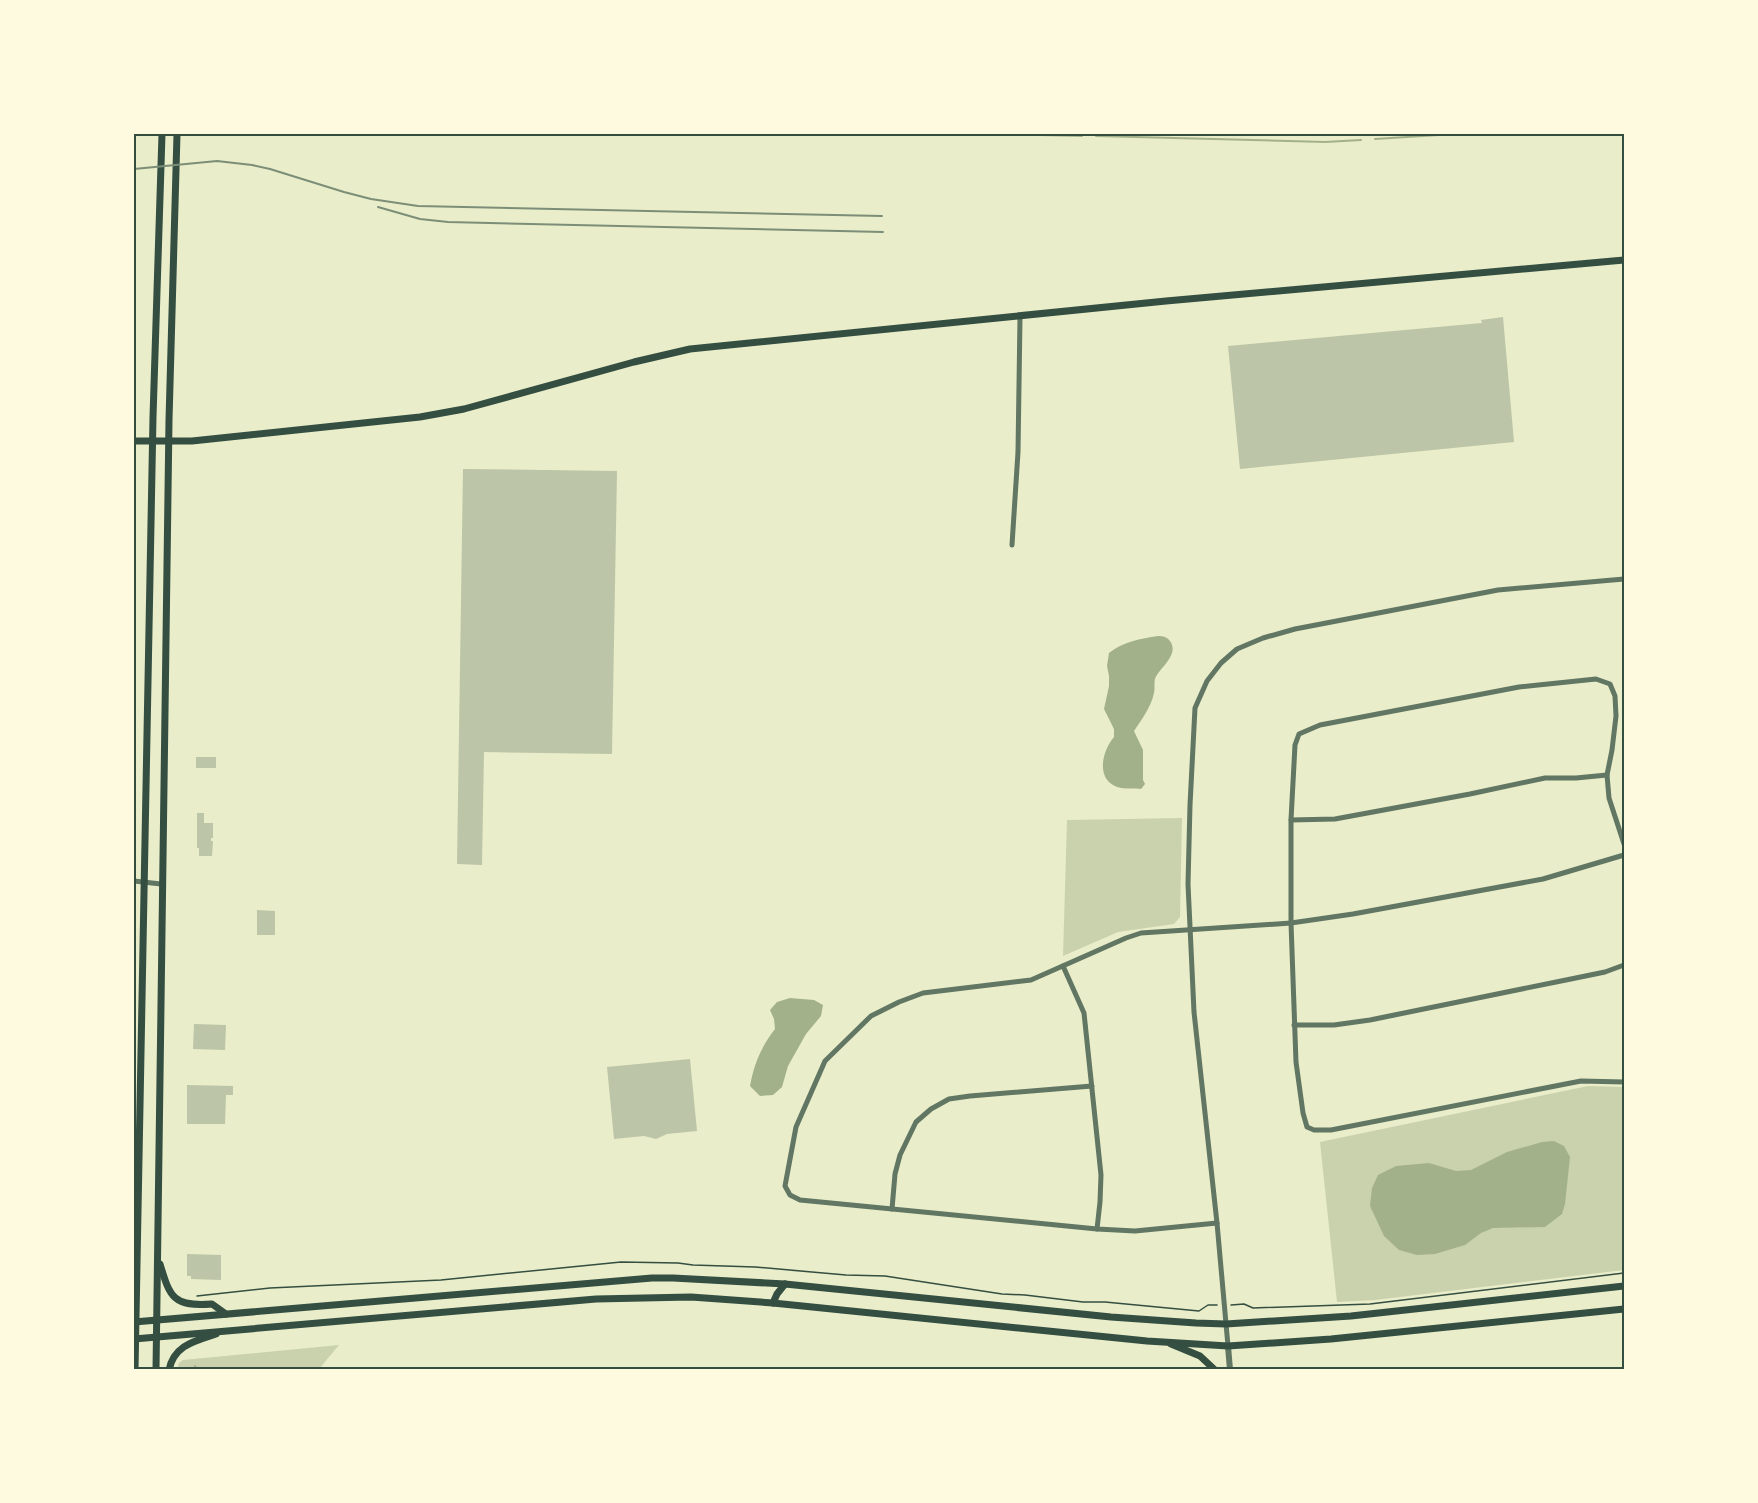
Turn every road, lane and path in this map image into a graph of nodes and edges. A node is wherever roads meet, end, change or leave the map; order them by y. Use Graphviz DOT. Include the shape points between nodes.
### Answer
graph roads {
  1 [pos="162,134"];
  2 [pos="177,134"];
  3 [pos="1624,260"];
  4 [pos="1020,317"];
  5 [pos="134,441"];
  6 [pos="152,441"];
  7 [pos="168,441"];
  8 [pos="1012,545"];
  9 [pos="1624,579"];
  10 [pos="1607,775"];
  11 [pos="1291,820"];
  12 [pos="1624,844"];
  13 [pos="1624,855"];
  14 [pos="134,881"];
  15 [pos="145,882"];
  16 [pos="161,884"];
  17 [pos="1291,923"];
  18 [pos="1190,930"];
  19 [pos="1624,964"];
  20 [pos="1063,966"];
  21 [pos="1294,1025"];
  22 [pos="1624,1082"];
  23 [pos="1092,1086"];
  24 [pos="892,1209"];
  25 [pos="1217,1223"];
  26 [pos="1097,1229"];
  27 [pos="135,1254"];
  28 [pos="158,1257"];
  29 [pos="1624,1273"];
  30 [pos="785,1284"];
  31 [pos="1624,1286"];
  32 [pos="195,1296"];
  33 [pos="773,1303"];
  34 [pos="1240,1304"];
  35 [pos="1210,1305"];
  36 [pos="1624,1309"];
  37 [pos="226,1314"];
  38 [pos="156,1320"];
  39 [pos="135,1321"];
  40 [pos="1226,1323"];
  41 [pos="228,1330"];
  42 [pos="156,1337"];
  43 [pos="134,1339"];
  44 [pos="1166,1342"];
  45 [pos="1227,1346"];
  46 [pos="135,1370"];
  47 [pos="156,1370"];
  48 [pos="169,1370"];
  49 [pos="1215,1370"];
  50 [pos="1230,1370"];
  1 -- 6 [label="main road"];
  2 -- 7 [label="main road"];
  3 -- 4 [label="main road"];
  4 -- 7 [label="main road" via="690,349 420,417"];
  4 -- 8 [label="street"];
  5 -- 6 [label="main road"];
  6 -- 7 [label="main road"];
  6 -- 15 [label="main road"];
  7 -- 16 [label="main road"];
  9 -- 18 [label="street" via="1498,590 1295,629 1237,650 1207,681 1195,708 1188,884"];
  10 -- 11 [label="street" via="1545,778 1335,819"];
  10 -- 11 [label="street" via="1616,716 1610,684 1596,679 1519,687 1302,731 1295,745"];
  10 -- 12 [label="street" via="1609,798"];
  11 -- 17 [label="street"];
  13 -- 17 [label="street" via="1543,879"];
  14 -- 15 [label="street"];
  15 -- 16 [label="street"];
  15 -- 27 [label="main road"];
  16 -- 28 [label="main road"];
  17 -- 18 [label="street"];
  17 -- 21 [label="street"];
  18 -- 20 [label="street" via="1141,933"];
  18 -- 25 [label="street" via="1194,1012"];
  19 -- 21 [label="street" via="1605,972 1370,1020"];
  20 -- 23 [label="street" via="1084,1013"];
  20 -- 24 [label="street" via="1031,980 923,993 899,1002 870,1016 825,1061 796,1127 785,1186 790,1195 800,1200"];
  21 -- 22 [label="street" via="1304,1113 1307,1127 1314,1130 1331,1130 1581,1081"];
  23 -- 24 [label="street" via="970,1096 931,1109 916,1122 900,1155"];
  23 -- 26 [label="street" via="1101,1174"];
  24 -- 26 [label="street"];
  25 -- 26 [label="street" via="1135,1231"];
  25 -- 40 [label="street"];
  27 -- 39 [label="main road"];
  28 -- 37 [label="main road" via="167,1288 176,1297 185,1304 212,1304"];
  28 -- 38 [label="main road"];
  29 -- 34 [label="path" via="1370,1304 1253,1308"];
  30 -- 33 [label="main road"];
  30 -- 37 [label="main road" via="652,1278"];
  30 -- 40 [label="main road" via="1111,1317"];
  31 -- 40 [label="main road" via="1351,1316"];
  32 -- 35 [label="path" via="270,1288 441,1280 621,1262 885,1276 979,1291 1199,1311"];
  33 -- 41 [label="main road" via="627,1297"];
  33 -- 44 [label="main road"];
  36 -- 45 [label="main road"];
  37 -- 38 [label="main road"];
  38 -- 39 [label="main road"];
  38 -- 42 [label="main road"];
  39 -- 43 [label="main road"];
  40 -- 45 [label="street"];
  41 -- 42 [label="main road"];
  41 -- 48 [label="main road" via="187,1343 170,1363"];
  42 -- 43 [label="main road"];
  42 -- 47 [label="main road"];
  43 -- 46 [label="main road"];
  44 -- 45 [label="main road"];
  44 -- 49 [label="main road" via="1200,1356"];
  45 -- 50 [label="street"];
}
